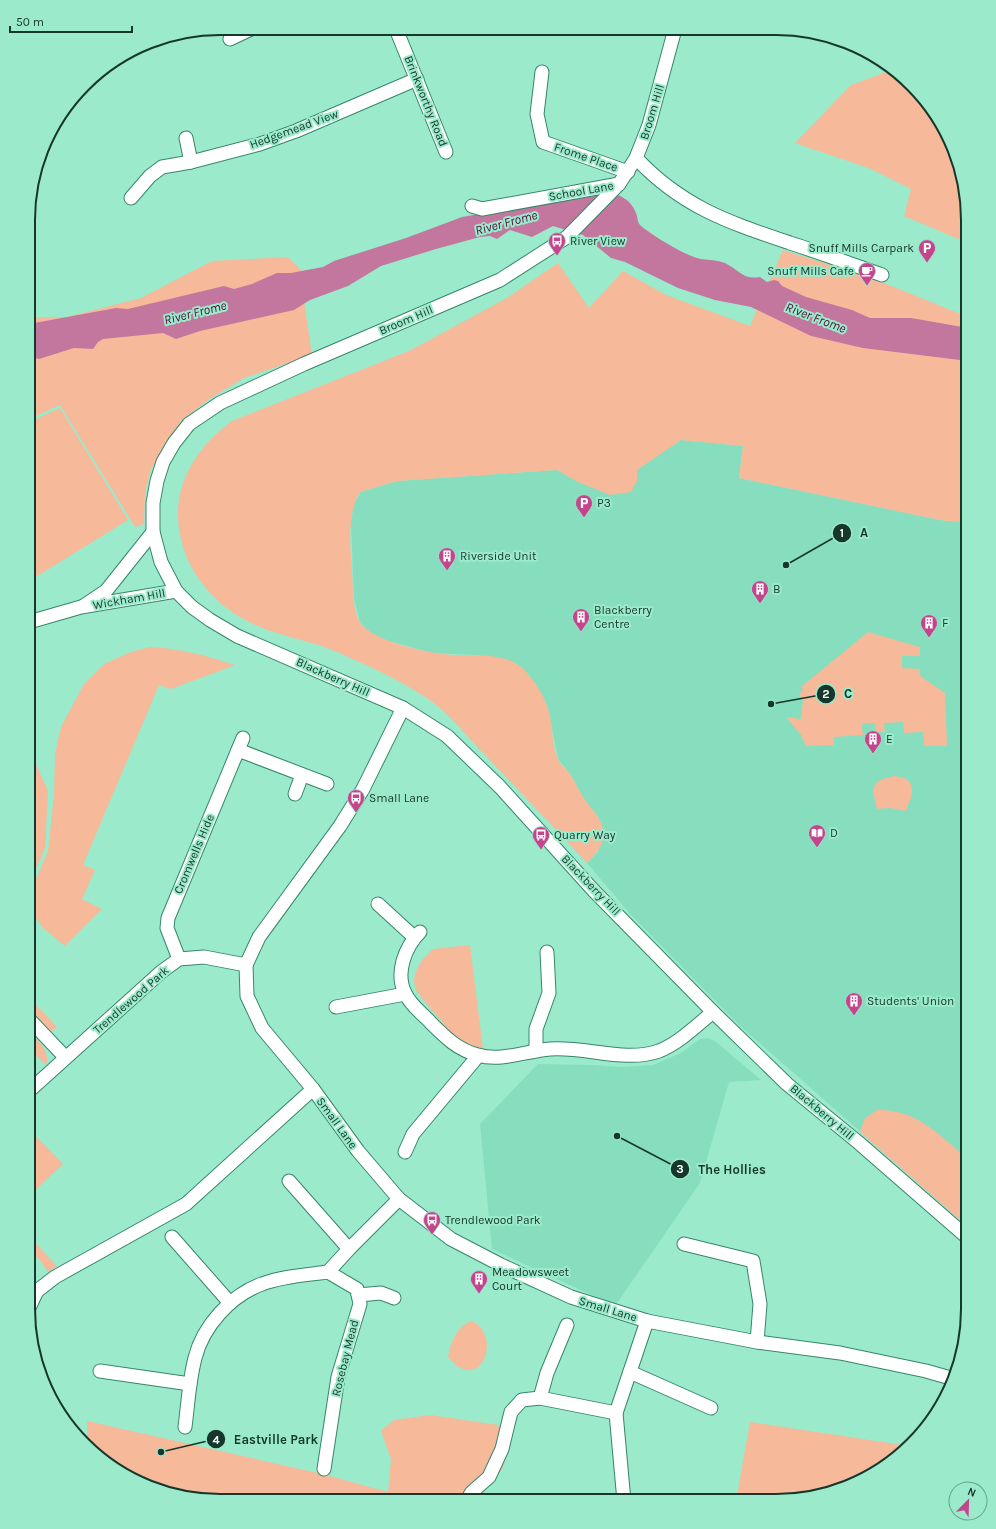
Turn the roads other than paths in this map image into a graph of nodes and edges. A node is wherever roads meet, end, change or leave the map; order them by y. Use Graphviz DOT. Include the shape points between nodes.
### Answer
graph roads {
  1 [pos="238,35"];
  2 [pos="399,35"];
  3 [pos="673,35"];
  4 [pos="230,39"];
  5 [pos="542,72"];
  6 [pos="417,79"];
  7 [pos="186,138"];
  8 [pos="446,152"];
  9 [pos="636,158"];
  10 [pos="191,162"];
  11 [pos="628,172"];
  12 [pos="616,187"];
  13 [pos="131,198"];
  14 [pos="472,206"];
  15 [pos="882,276"];
  16 [pos="153,532"];
  17 [pos="176,591"];
  18 [pos="82,607"];
  19 [pos="35,620"];
  20 [pos="403,708"];
  21 [pos="243,738"];
  22 [pos="238,750"];
  23 [pos="302,775"];
  24 [pos="326,784"];
  25 [pos="295,794"];
  26 [pos="378,904"];
  27 [pos="548,952"];
  28 [pos="180,959"];
  29 [pos="246,965"];
  30 [pos="405,994"];
  31 [pos="336,1007"];
  32 [pos="713,1012"];
  33 [pos="35,1025"];
  34 [pos="536,1050"];
  35 [pos="478,1056"];
  36 [pos="65,1057"];
  37 [pos="35,1085"];
  38 [pos="313,1089"];
  39 [pos="405,1152"];
  40 [pos="289,1181"];
  41 [pos="399,1199"];
  42 [pos="961,1232"];
  43 [pos="172,1237"];
  44 [pos="684,1244"];
  45 [pos="349,1249"];
  46 [pos="328,1272"];
  47 [pos="35,1295"];
  48 [pos="358,1295"];
  49 [pos="394,1298"];
  50 [pos="230,1303"];
  51 [pos="647,1321"];
  52 [pos="567,1325"];
  53 [pos="757,1342"];
  54 [pos="100,1371"];
  55 [pos="630,1372"];
  56 [pos="948,1377"];
  57 [pos="190,1384"];
  58 [pos="540,1398"];
  59 [pos="711,1408"];
  60 [pos="616,1413"];
  61 [pos="185,1427"];
  62 [pos="324,1469"];
  63 [pos="470,1494"];
  64 [pos="623,1494"];
  1 -- 4 [label="street"];
  2 -- 6 [label="street, Brinkworthy Road"];
  3 -- 9 [label="street, Broom Hill" via="649,125"];
  5 -- 11 [label="street, Frome Place" via="537,114 542,142"];
  6 -- 8 [label="street, Brinkworthy Road"];
  6 -- 10 [label="street, Hedgemead View" via="296,131 260,144"];
  7 -- 10 [label="street"];
  9 -- 11 [label="street, Broom Hill"];
  9 -- 15 [label="street" via="668,187 724,220"];
  10 -- 13 [label="street, Hedgemead View" via="162,168 150,176"];
  11 -- 12 [label="street, Broom Hill"];
  12 -- 14 [label="street, School Lane" via="482,209"];
  12 -- 16 [label="street, Broom Hill" via="566,238 500,280 304,364 220,403 189,424 167,455 157,481 153,503"];
  16 -- 17 [label="street, Broom Hill" via="161,562"];
  16 -- 18 [label="street, Wickham Hill" via="106,591"];
  17 -- 18 [label="street, Wickham Hill"];
  17 -- 20 [label="street, Blackberry Hill" via="192,608 237,636"];
  18 -- 19 [label="street, Wickham Hill"];
  20 -- 29 [label="street" via="363,789 340,826 259,937"];
  20 -- 32 [label="street, Blackberry Hill" via="447,736 500,787 594,891"];
  21 -- 22 [label="street, Cromwells Hide"];
  22 -- 23 [label="street"];
  22 -- 28 [label="street, Cromwells Hide" via="168,918 167,928"];
  23 -- 24 [label="street"];
  23 -- 25 [label="street"];
  26 -- 30 [label="street" via="417,934 406,951 402,965"];
  27 -- 34 [label="street" via="550,993 536,1029"];
  28 -- 29 [label="street, Trendlewood Park" via="204,957"];
  28 -- 36 [label="street, Trendlewood Park" via="161,972"];
  29 -- 38 [label="street" via="247,996 252,1010 262,1028"];
  30 -- 31 [label="street"];
  30 -- 35 [label="street" via="450,1042"];
  32 -- 34 [label="street" via="675,1043 653,1052 630,1054 558,1048"];
  32 -- 42 [label="street, Blackberry Hill" via="787,1084"];
  33 -- 36 [label="street"];
  34 -- 35 [label="street" via="505,1057"];
  35 -- 39 [label="street" via="413,1134"];
  36 -- 37 [label="street, Trendlewood Park"];
  38 -- 41 [label="street, Small Lane" via="358,1151"];
  38 -- 47 [label="street" via="186,1204 55,1277"];
  40 -- 45 [label="street"];
  41 -- 45 [label="street"];
  41 -- 51 [label="street, Small Lane" via="454,1241 501,1265 571,1297"];
  43 -- 50 [label="street"];
  44 -- 53 [label="street" via="753,1261 760,1304"];
  45 -- 46 [label="street"];
  46 -- 48 [label="street" via="357,1289"];
  46 -- 50 [label="street" via="261,1284"];
  48 -- 49 [label="street" via="380,1293"];
  48 -- 62 [label="street, Rosebay Mead" via="360,1304 338,1377"];
  50 -- 57 [label="street" via="210,1326 202,1342 195,1357"];
  51 -- 53 [label="street, Small Lane"];
  51 -- 55 [label="street"];
  52 -- 58 [label="street" via="547,1373"];
  53 -- 56 [label="street, Small Lane" via="840,1353"];
  54 -- 57 [label="street"];
  55 -- 59 [label="street"];
  55 -- 60 [label="street"];
  57 -- 61 [label="street"];
  58 -- 60 [label="street"];
  58 -- 63 [label="street" via="522,1400 511,1412 502,1449 489,1477"];
  60 -- 64 [label="street"];
}
